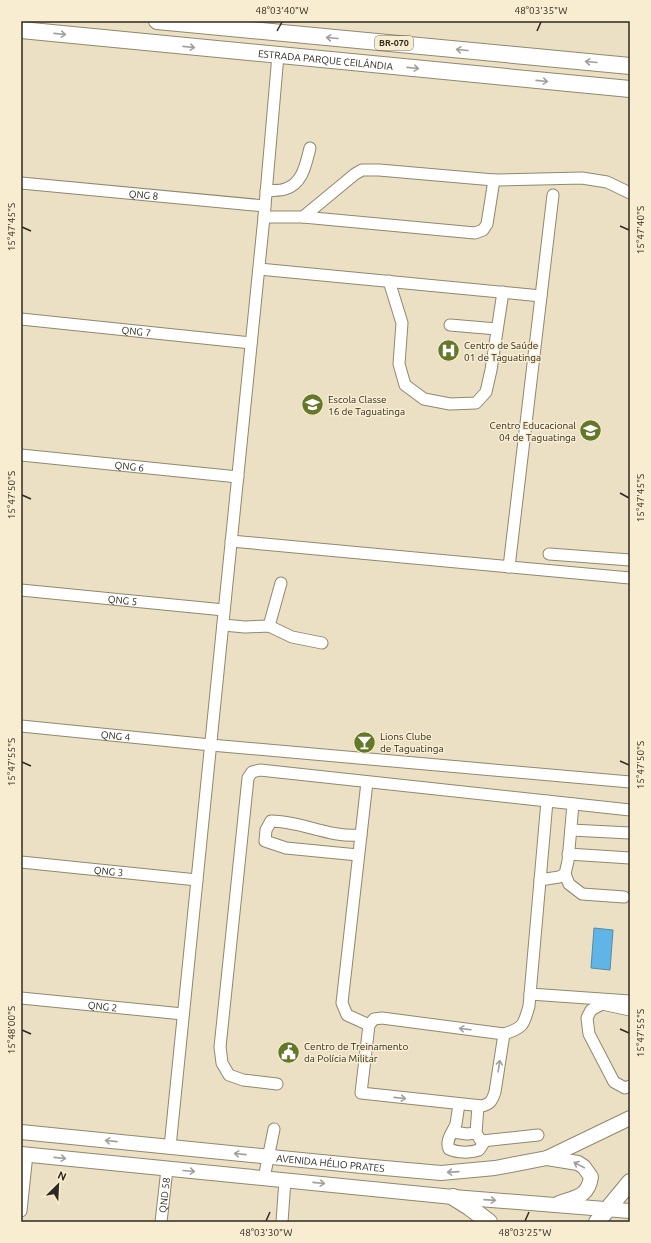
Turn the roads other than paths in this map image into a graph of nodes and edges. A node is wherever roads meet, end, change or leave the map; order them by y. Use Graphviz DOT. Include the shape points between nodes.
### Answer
graph roads {
  1 [pos="157,21"];
  2 [pos="21,30"];
  3 [pos="278,55"];
  4 [pos="630,66"];
  5 [pos="630,89"];
  6 [pos="310,148"];
  7 [pos="494,180"];
  8 [pos="21,183"];
  9 [pos="266,191"];
  10 [pos="630,193"];
  11 [pos="553,195"];
  12 [pos="265,212"];
  13 [pos="303,217"];
  14 [pos="259,269"];
  15 [pos="389,281"];
  16 [pos="503,292"];
  17 [pos="541,296"];
  18 [pos="21,319"];
  19 [pos="450,325"];
  20 [pos="497,329"];
  21 [pos="251,343"];
  22 [pos="21,455"];
  23 [pos="238,477"];
  24 [pos="231,541"];
  25 [pos="549,554"];
  26 [pos="630,560"];
  27 [pos="509,567"];
  28 [pos="630,578"];
  29 [pos="281,583"];
  30 [pos="21,590"];
  31 [pos="224,610"];
  32 [pos="223,625"];
  33 [pos="269,626"];
  34 [pos="322,643"];
  35 [pos="21,726"];
  36 [pos="211,745"];
  37 [pos="367,782"];
  38 [pos="630,782"];
  39 [pos="547,801"];
  40 [pos="573,804"];
  41 [pos="630,810"];
  42 [pos="571,830"];
  43 [pos="630,833"];
  44 [pos="360,836"];
  45 [pos="568,854"];
  46 [pos="358,855"];
  47 [pos="630,858"];
  48 [pos="21,862"];
  49 [pos="565,874"];
  50 [pos="197,880"];
  51 [pos="540,880"];
  52 [pos="624,897"];
  53 [pos="530,994"];
  54 [pos="21,998"];
  55 [pos="630,1001"];
  56 [pos="630,1010"];
  57 [pos="183,1014"];
  58 [pos="369,1025"];
  59 [pos="504,1034"];
  60 [pos="277,1084"];
  61 [pos="630,1086"];
  62 [pos="459,1104"];
  63 [pos="478,1106"];
  64 [pos="630,1118"];
  65 [pos="274,1129"];
  66 [pos="21,1132"];
  67 [pos="453,1132"];
  68 [pos="538,1135"];
  69 [pos="479,1137"];
  70 [pos="170,1147"];
  71 [pos="24,1154"];
  72 [pos="269,1157"];
  73 [pos="547,1158"];
  74 [pos="166,1169"];
  75 [pos="264,1178"];
  76 [pos="285,1180"];
  77 [pos="630,1182"];
  78 [pos="453,1197"];
  79 [pos="555,1205"];
  80 [pos="608,1209"];
  81 [pos="21,1211"];
  82 [pos="630,1211"];
  83 [pos="161,1222"];
  84 [pos="282,1222"];
  85 [pos="490,1222"];
  86 [pos="597,1222"];
  4 -- 1 [label="highway, BR-070, one-way"];
  2 -- 3 [label="highway, ESTRADA PARQUE CEILÂNDIA / BR-070, one-way"];
  3 -- 5 [label="highway, ESTRADA PARQUE CEILÂNDIA / BR-070, one-way"];
  3 -- 9 [label="street"];
  6 -- 9 [label="street" via="304,172 294,184 286,189"];
  7 -- 10 [label="street" via="582,178 607,182"];
  7 -- 13 [label="street" via="362,170"];
  7 -- 13 [label="street, QNG 8" via="487,224 483,230 475,233"];
  8 -- 12 [label="street, QNG 8"];
  9 -- 12 [label="street"];
  11 -- 17 [label="street"];
  12 -- 13 [label="street, QNG 8"];
  12 -- 14 [label="street"];
  14 -- 15 [label="street"];
  14 -- 21 [label="street"];
  15 -- 16 [label="street"];
  15 -- 20 [label="street" via="402,323 399,364 404,385 424,399 450,404 476,403 486,392"];
  16 -- 17 [label="street"];
  16 -- 20 [label="street"];
  17 -- 27 [label="street"];
  18 -- 21 [label="street, QNG 7"];
  19 -- 20 [label="street"];
  21 -- 23 [label="street"];
  22 -- 23 [label="street, QNG 6"];
  23 -- 24 [label="street"];
  24 -- 27 [label="street"];
  24 -- 31 [label="street"];
  25 -- 26 [label="street"];
  27 -- 28 [label="street"];
  29 -- 33 [label="street"];
  30 -- 31 [label="street, QNG 5"];
  31 -- 32 [label="street"];
  32 -- 33 [label="street"];
  32 -- 36 [label="street"];
  33 -- 34 [label="street" via="292,637"];
  35 -- 36 [label="street, QNG 4"];
  36 -- 38 [label="street, QNG 4"];
  36 -- 50 [label="street"];
  37 -- 39 [label="street"];
  37 -- 44 [label="street"];
  37 -- 60 [label="street" via="260,770 252,772 248,778 220,1047 222,1064 228,1075 244,1080"];
  39 -- 40 [label="street"];
  39 -- 51 [label="street"];
  40 -- 41 [label="street"];
  40 -- 42 [label="street"];
  42 -- 43 [label="street"];
  42 -- 45 [label="street"];
  44 -- 46 [label="street"];
  44 -- 46 [label="street" via="330,833 282,821 270,821 266,830 265,841 286,848"];
  45 -- 47 [label="street"];
  45 -- 49 [label="street"];
  46 -- 58 [label="street" via="342,1003 347,1015"];
  48 -- 50 [label="street, QNG 3"];
  49 -- 51 [label="street"];
  49 -- 52 [label="street" via="569,884 582,894"];
  50 -- 57 [label="street"];
  51 -- 53 [label="street"];
  53 -- 55 [label="street"];
  53 -- 59 [label="street" via="525,1022 516,1030"];
  54 -- 57 [label="street, QNG 2"];
  56 -- 61 [label="street" via="602,1004 591,1010 587,1018 589,1034 614,1082 626,1088"];
  57 -- 70 [label="street"];
  59 -- 58 [label="street, one-way" via="382,1018 374,1019"];
  58 -- 62 [label="street, one-way" via="361,1093"];
  63 -- 59 [label="street, one-way" via="492,1102"];
  62 -- 63 [label="street"];
  62 -- 67 [label="street"];
  63 -- 69 [label="street"];
  64 -- 73 [label="main road, AVENIDA HÉLIO PRATES"];
  65 -- 72 [label="street"];
  70 -- 66 [label="main road, AVENIDA HÉLIO PRATES, one-way"];
  67 -- 69 [label="street"];
  67 -- 69 [label="street" via="447,1145 452,1150 479,1150 482,1147"];
  68 -- 69 [label="street"];
  72 -- 70 [label="main road, AVENIDA HÉLIO PRATES, one-way"];
  71 -- 74 [label="main road, AVENIDA HÉLIO PRATES, one-way"];
  71 -- 81 [label="street"];
  73 -- 72 [label="main road, AVENIDA HÉLIO PRATES, one-way" via="495,1168 441,1173"];
  72 -- 75 [label="street"];
  79 -- 73 [label="main road, one-way" via="586,1191 590,1186 591,1177 578,1163"];
  74 -- 75 [label="main road, AVENIDA HÉLIO PRATES, one-way"];
  74 -- 83 [label="street, QND 58"];
  75 -- 76 [label="main road, AVENIDA HÉLIO PRATES"];
  76 -- 78 [label="main road, AVENIDA HÉLIO PRATES, one-way"];
  76 -- 84 [label="street"];
  77 -- 80 [label="highway"];
  78 -- 79 [label="main road, AVENIDA HÉLIO PRATES, one-way"];
  78 -- 85 [label="highway"];
  79 -- 80 [label="main road, AVENIDA HÉLIO PRATES"];
  80 -- 82 [label="main road, AVENIDA HÉLIO PRATES"];
  80 -- 86 [label="highway"];
}
